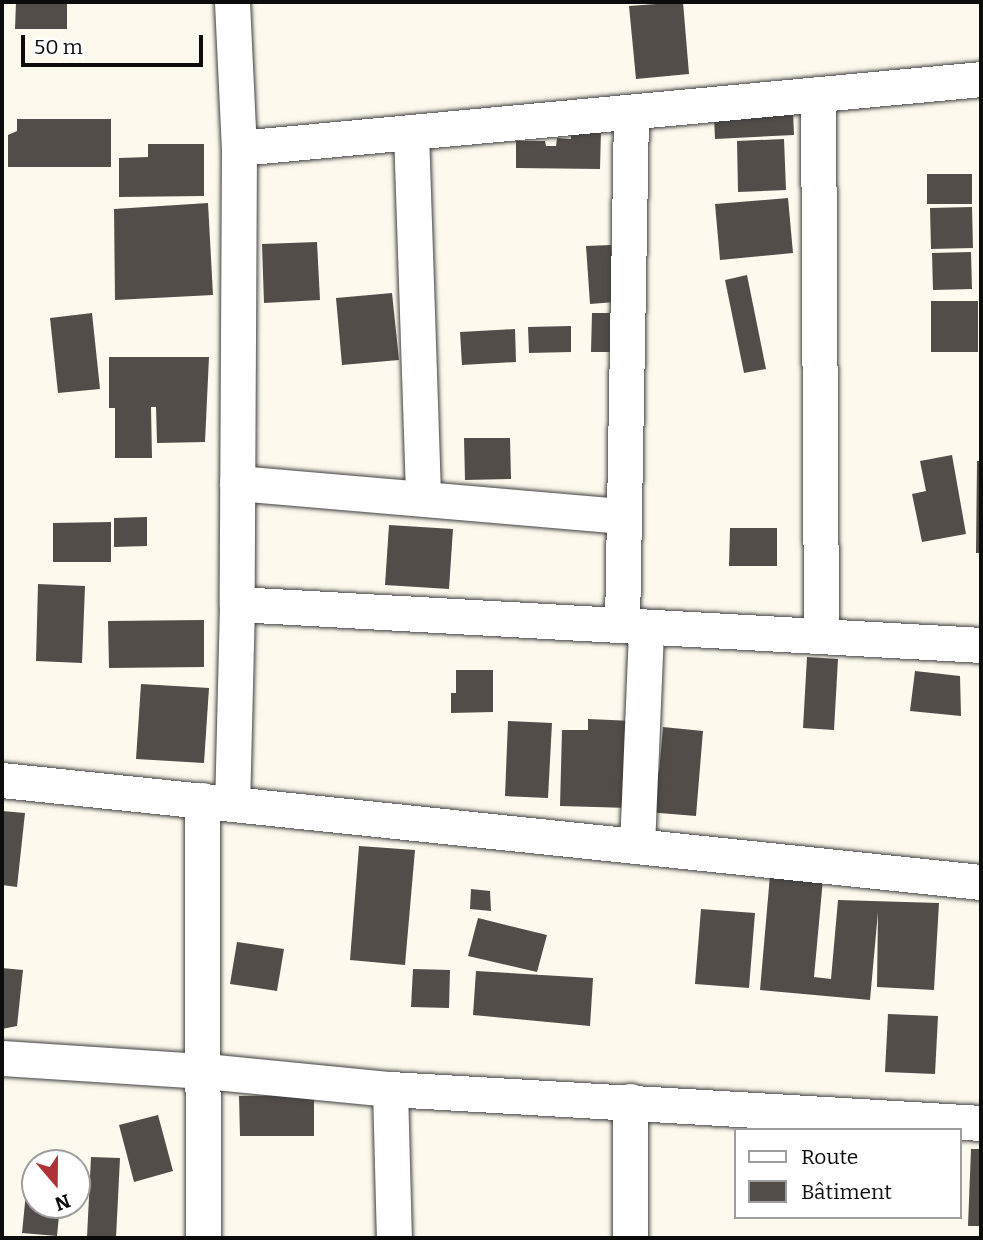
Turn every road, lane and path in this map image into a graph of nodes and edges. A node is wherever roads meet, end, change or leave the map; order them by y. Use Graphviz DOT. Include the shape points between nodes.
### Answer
graph roads {
  1 [pos="232,2"];
  2 [pos="981,79"];
  3 [pos="818,94"];
  4 [pos="631,111"];
  5 [pos="411,132"];
  6 [pos="239,148"];
  7 [pos="237,483"];
  8 [pos="423,497"];
  9 [pos="624,516"];
  10 [pos="237,604"];
  11 [pos="634,626"];
  12 [pos="821,636"];
  13 [pos="981,645"];
  14 [pos="2,780"];
  15 [pos="217,802"];
  16 [pos="637,846"];
  17 [pos="981,882"];
  18 [pos="2,1058"];
  19 [pos="205,1071"];
  20 [pos="390,1089"];
  21 [pos="630,1101"];
  22 [pos="981,1123"];
  23 [pos="203,1238"];
  24 [pos="394,1238"];
  25 [pos="630,1238"];
  1 -- 6 [label="street"];
  2 -- 3 [label="street"];
  3 -- 4 [label="street"];
  3 -- 12 [label="street"];
  4 -- 5 [label="street"];
  4 -- 9 [label="street"];
  5 -- 6 [label="street"];
  5 -- 8 [label="street"];
  6 -- 7 [label="street"];
  7 -- 8 [label="street"];
  7 -- 10 [label="street"];
  8 -- 9 [label="street"];
  9 -- 11 [label="street"];
  10 -- 11 [label="street"];
  10 -- 15 [label="street"];
  11 -- 12 [label="street"];
  11 -- 16 [label="street"];
  12 -- 13 [label="street"];
  14 -- 15 [label="street"];
  15 -- 16 [label="street"];
  15 -- 19 [label="street"];
  16 -- 17 [label="street"];
  18 -- 19 [label="street"];
  19 -- 20 [label="street"];
  19 -- 23 [label="street"];
  20 -- 21 [label="street"];
  20 -- 24 [label="street"];
  21 -- 22 [label="street"];
  21 -- 25 [label="street"];
}
